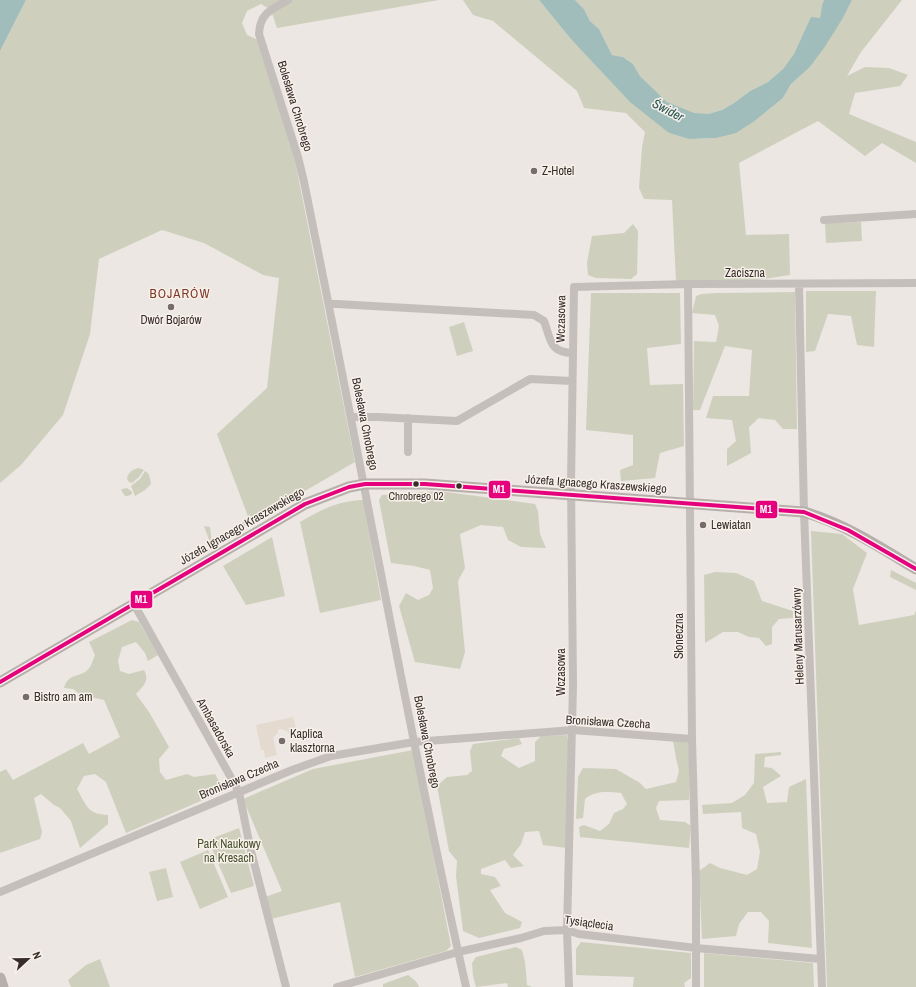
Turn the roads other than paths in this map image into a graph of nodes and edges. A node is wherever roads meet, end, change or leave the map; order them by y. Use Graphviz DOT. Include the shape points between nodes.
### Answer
graph roads {
  1 [pos="288,0"];
  2 [pos="916,214"];
  3 [pos="824,220"];
  4 [pos="916,283"];
  5 [pos="688,284"];
  6 [pos="799,284"];
  7 [pos="574,287"];
  8 [pos="329,304"];
  9 [pos="570,353"];
  10 [pos="570,381"];
  11 [pos="351,418"];
  12 [pos="408,418"];
  13 [pos="408,452"];
  14 [pos="365,484"];
  15 [pos="571,495"];
  16 [pos="690,504"];
  17 [pos="804,512"];
  18 [pos="916,569"];
  19 [pos="134,604"];
  20 [pos="0,682"];
  21 [pos="573,730"];
  22 [pos="692,739"];
  23 [pos="414,742"];
  24 [pos="239,792"];
  25 [pos="0,892"];
  26 [pos="568,930"];
  27 [pos="696,948"];
  28 [pos="458,952"];
  29 [pos="820,959"];
  30 [pos="0,978"];
  31 [pos="362,984"];
  32 [pos="3,987"];
  33 [pos="286,987"];
  34 [pos="337,987"];
  35 [pos="466,987"];
  36 [pos="569,987"];
  37 [pos="696,987"];
  38 [pos="822,987"];
  1 -- 8 [label="street, Bolesława Chrobrego" via="264,15 259,34 298,157"];
  2 -- 3 [label="street"];
  4 -- 6 [label="street, Zaciszna"];
  5 -- 6 [label="street, Zaciszna"];
  5 -- 7 [label="street, Zaciszna"];
  5 -- 16 [label="street, Słoneczna"];
  6 -- 17 [label="street, Heleny Marusarzówny"];
  7 -- 9 [label="street, Wczasowa"];
  8 -- 9 [label="street" via="534,315 544,322 553,347 560,352"];
  8 -- 11 [label="street, Bolesława Chrobrego"];
  9 -- 10 [label="street, Wczasowa"];
  10 -- 12 [label="street" via="530,379 457,420"];
  10 -- 15 [label="street, Wczasowa"];
  11 -- 12 [label="street"];
  11 -- 14 [label="street, Bolesława Chrobrego"];
  12 -- 13 [label="street"];
  14 -- 15 [label="street, Józefa Ignacego Kraszewskiego" via="424,484"];
  14 -- 19 [label="street, Józefa Ignacego Kraszewskiego" via="349,487 305,504"];
  14 -- 23 [label="street, Bolesława Chrobrego"];
  15 -- 16 [label="street, Józefa Ignacego Kraszewskiego"];
  15 -- 21 [label="street, Wczasowa"];
  16 -- 17 [label="street, Józefa Ignacego Kraszewskiego"];
  16 -- 22 [label="street, Słoneczna"];
  17 -- 18 [label="street, Józefa Ignacego Kraszewskiego" via="847,528"];
  17 -- 29 [label="street, Heleny Marusarzówny"];
  19 -- 20 [label="street, Józefa Ignacego Kraszewskiego"];
  19 -- 24 [label="street, Ambasadorska"];
  21 -- 22 [label="street, Bronisława Czecha"];
  21 -- 23 [label="street, Bronisława Czecha"];
  21 -- 26 [label="street, Wczasowa"];
  22 -- 27 [label="street, Słoneczna"];
  23 -- 24 [label="street, Bronisława Czecha" via="331,756"];
  23 -- 28 [label="street, Bolesława Chrobrego"];
  24 -- 25 [label="street, Bronisława Czecha"];
  24 -- 33 [label="street, Ambasadorska" via="250,847"];
  26 -- 27 [label="street, Tysiąclecia" via="579,934"];
  26 -- 28 [label="street, Tysiąclecia" via="544,930 521,938"];
  26 -- 36 [label="street, Wczasowa"];
  27 -- 29 [label="street, Tysiąclecia"];
  27 -- 37 [label="street, Słoneczna"];
  28 -- 31 [label="street, Tysiąclecia"];
  28 -- 35 [label="street, Bolesława Chrobrego"];
  29 -- 38 [label="street, Heleny Marusarzówny"];
  30 -- 32 [label="street"];
  31 -- 34 [label="street, Tysiąclecia"];
}
